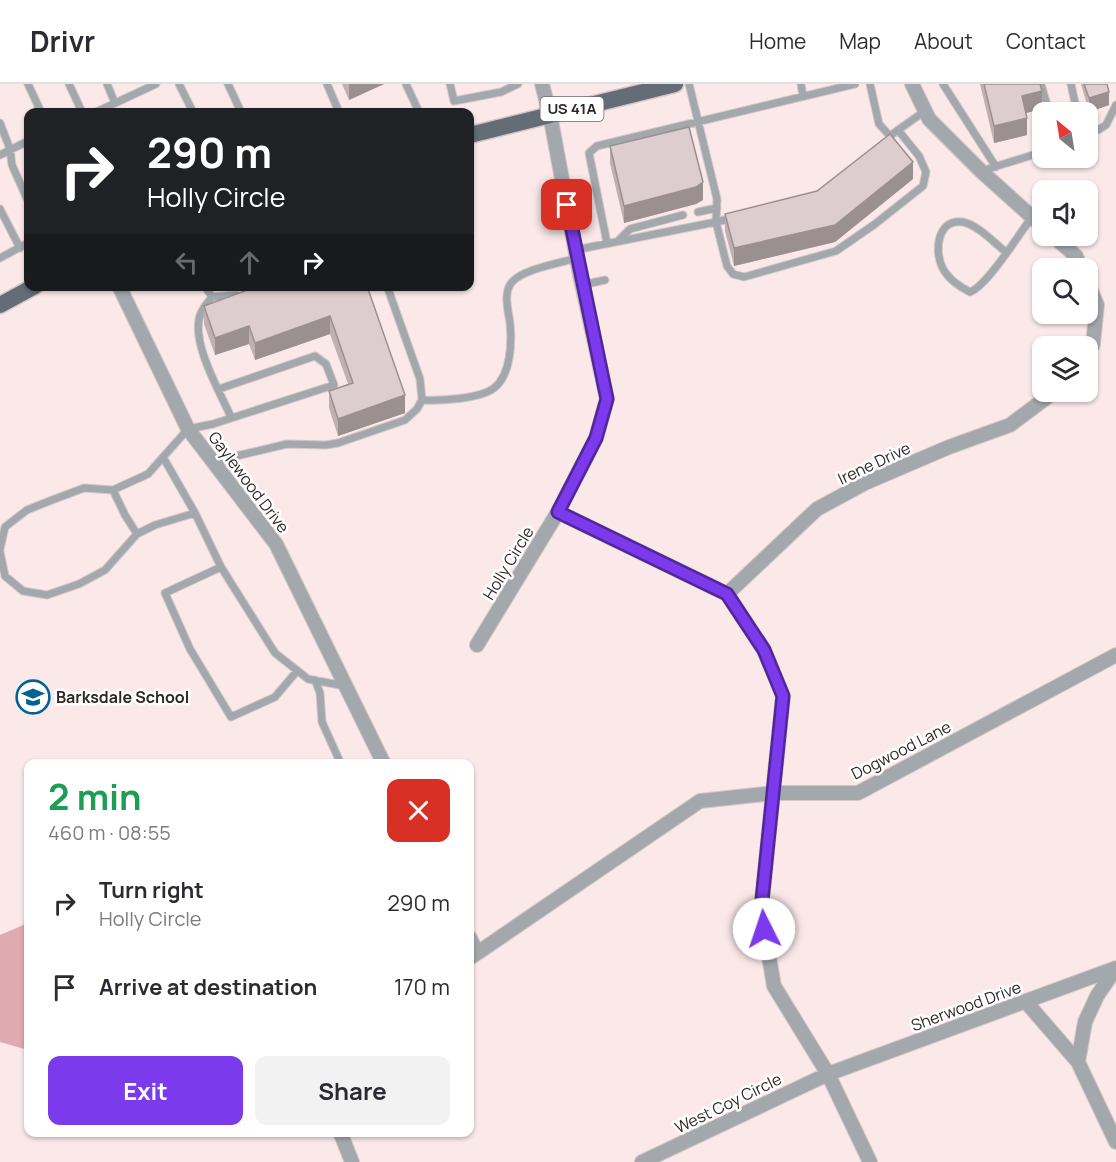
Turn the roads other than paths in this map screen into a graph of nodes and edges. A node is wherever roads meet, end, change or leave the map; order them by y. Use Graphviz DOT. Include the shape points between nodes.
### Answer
graph roads {
  1 [pos="28,84"];
  2 [pos="69,84"];
  3 [pos="106,84"];
  4 [pos="179,84"];
  5 [pos="228,84"];
  6 [pos="327,84"];
  7 [pos="406,84"];
  8 [pos="450,84"];
  9 [pos="518,84"];
  10 [pos="542,84"];
  11 [pos="675,84"];
  12 [pos="689,84"];
  13 [pos="801,84"];
  14 [pos="855,84"];
  15 [pos="870,84"];
  16 [pos="912,84"];
  17 [pos="943,84"];
  18 [pos="1041,84"];
  19 [pos="1071,84"];
  20 [pos="151,85"];
  21 [pos="651,87"];
  22 [pos="803,96"];
  23 [pos="1046,102"];
  24 [pos="1075,102"];
  25 [pos="115,103"];
  26 [pos="1116,105"];
  27 [pos="39,108"];
  28 [pos="80,108"];
  29 [pos="106,108"];
  30 [pos="191,108"];
  31 [pos="239,108"];
  32 [pos="337,108"];
  33 [pos="417,108"];
  34 [pos="925,111"];
  35 [pos="550,115"];
  36 [pos="0,123"];
  37 [pos="697,123"];
  38 [pos="898,130"];
  39 [pos="1098,130"];
  40 [pos="474,134"];
  41 [pos="890,136"];
  42 [pos="881,142"];
  43 [pos="24,143"];
  44 [pos="10,149"];
  45 [pos="0,155"];
  46 [pos="1032,155"];
  47 [pos="996,167"];
  48 [pos="981,171"];
  49 [pos="24,192"];
  50 [pos="717,208"];
  51 [pos="0,209"];
  52 [pos="698,212"];
  53 [pos="683,215"];
  54 [pos="746,216"];
  55 [pos="1032,217"];
  56 [pos="716,222"];
  57 [pos="618,241"];
  58 [pos="607,243"];
  59 [pos="24,246"];
  60 [pos="1064,246"];
  61 [pos="20,248"];
  62 [pos="1006,252"];
  63 [pos="576,254"];
  64 [pos="0,258"];
  65 [pos="1077,258"];
  66 [pos="605,280"];
  67 [pos="582,285"];
  68 [pos="26,291"];
  69 [pos="121,291"];
  70 [pos="208,291"];
  71 [pos="389,291"];
  72 [pos="248,292"];
  73 [pos="212,297"];
  74 [pos="0,305"];
  75 [pos="219,389"];
  76 [pos="422,400"];
  77 [pos="1041,402"];
  78 [pos="231,417"];
  79 [pos="188,429"];
  80 [pos="163,457"];
  81 [pos="214,464"];
  82 [pos="113,490"];
  83 [pos="558,512"];
  84 [pos="195,513"];
  85 [pos="137,534"];
  86 [pos="0,551"];
  87 [pos="221,567"];
  88 [pos="727,594"];
  89 [pos="477,645"];
  90 [pos="1116,655"];
  91 [pos="297,671"];
  92 [pos="315,680"];
  93 [pos="346,686"];
  94 [pos="339,759"];
  95 [pos="382,759"];
  96 [pos="774,793"];
  97 [pos="474,954"];
  98 [pos="1116,968"];
  99 [pos="1026,1002"];
  100 [pos="1078,1062"];
  101 [pos="828,1074"];
  102 [pos="342,1137"];
  103 [pos="1116,1142"];
  104 [pos="352,1162"];
  105 [pos="642,1162"];
  106 [pos="870,1162"];
  1 -- 27 [label="lane"];
  2 -- 28 [label="lane"];
  3 -- 25 [label="lane"];
  4 -- 30 [label="lane"];
  5 -- 31 [label="lane"];
  6 -- 32 [label="lane"];
  7 -- 33 [label="lane"];
  8 -- 9 [label="lane" via="454,101 501,92"];
  10 -- 35 [label="street, Holly Circle"];
  11 -- 21 [label="main road, US 41A"];
  12 -- 37 [label="lane"];
  13 -- 22 [label="lane"];
  14 -- 22 [label="lane"];
  15 -- 41 [label="lane" via="879,124"];
  16 -- 34 [label="street"];
  17 -- 47 [label="lane"];
  18 -- 23 [label="lane"];
  19 -- 24 [label="lane"];
  20 -- 25 [label="lane"];
  21 -- 35 [label="main road, US 41A"];
  22 -- 37 [label="lane"];
  25 -- 29 [label="lane"];
  26 -- 39 [label="lane" via="1106,125"];
  34 -- 38 [label="lane"];
  34 -- 48 [label="street"];
  35 -- 40 [label="main road, US 41A"];
  35 -- 63 [label="street, Holly Circle"];
  36 -- 44 [label="lane"];
  37 -- 50 [label="lane"];
  37 -- 58 [label="lane" via="597,146 589,153"];
  38 -- 41 [label="lane"];
  38 -- 56 [label="lane" via="919,156 926,172 923,186 836,251 744,277 733,274 727,266"];
  41 -- 42 [label="lane"];
  43 -- 44 [label="lane"];
  44 -- 45 [label="lane"];
  44 -- 49 [label="lane" via="12,165"];
  46 -- 47 [label="lane"];
  47 -- 48 [label="lane"];
  48 -- 55 [label="street"];
  50 -- 52 [label="lane"];
  50 -- 56 [label="lane"];
  51 -- 61 [label="lane"];
  53 -- 57 [label="lane" via="630,229"];
  54 -- 56 [label="lane"];
  55 -- 62 [label="lane"];
  56 -- 57 [label="lane"];
  57 -- 58 [label="lane"];
  58 -- 63 [label="lane"];
  59 -- 61 [label="lane"];
  60 -- 65 [label="street"];
  61 -- 64 [label="lane"];
  62 -- 62 [label="lane" via="978,289 970,292 944,271 937,248 946,228 963,222"];
  63 -- 67 [label="street, Holly Circle"];
  63 -- 76 [label="lane" via="522,274 512,282 507,300 510,356 492,390 443,401"];
  66 -- 67 [label="lane"];
  67 -- 83 [label="street, Holly Circle" via="607,399 596,438"];
  68 -- 74 [label="main road"];
  69 -- 79 [label="street, Gaylewood Drive"];
  70 -- 73 [label="lane"];
  71 -- 76 [label="lane" via="420,379"];
  72 -- 73 [label="lane"];
  73 -- 75 [label="lane" via="201,313 198,327 202,350"];
  75 -- 78 [label="lane"];
  75 -- 78 [label="lane" via="315,356 326,364 334,385"];
  76 -- 81 [label="lane" via="405,420 338,443 287,444"];
  77 -- 88 [label="street, Irene Drive" via="1011,425 865,483 818,509"];
  78 -- 79 [label="lane"];
  79 -- 80 [label="lane"];
  79 -- 81 [label="street, Gaylewood Drive"];
  80 -- 82 [label="lane" via="148,474"];
  80 -- 84 [label="lane"];
  81 -- 93 [label="street, Gaylewood Drive" via="276,544"];
  82 -- 85 [label="lane"];
  82 -- 86 [label="lane" via="84,488 27,510 5,526"];
  83 -- 88 [label="street"];
  83 -- 89 [label="street, Holly Circle"];
  84 -- 85 [label="lane"];
  84 -- 87 [label="lane"];
  85 -- 86 [label="lane" via="105,570 47,595 23,591 5,576"];
  87 -- 91 [label="lane" via="275,653"];
  87 -- 91 [label="lane" via="165,593 217,698 231,717 275,697"];
  88 -- 96 [label="street" via="764,650 783,696"];
  90 -- 96 [label="street, Dogwood Lane" via="858,794"];
  91 -- 92 [label="lane"];
  92 -- 93 [label="lane"];
  92 -- 94 [label="lane" via="322,722"];
  93 -- 95 [label="street, Gaylewood Drive"];
  96 -- 97 [label="street, Dogwood Lane" via="700,801"];
  96 -- 101 [label="street" via="761,910 774,986"];
  98 -- 99 [label="street, Sherwood Drive"];
  98 -- 100 [label="street" via="1085,1022"];
  99 -- 100 [label="street"];
  99 -- 101 [label="street, Sherwood Drive"];
  100 -- 103 [label="street"];
  101 -- 105 [label="street, West Coy Circle"];
  101 -- 106 [label="street"];
  102 -- 104 [label="street"];
}
